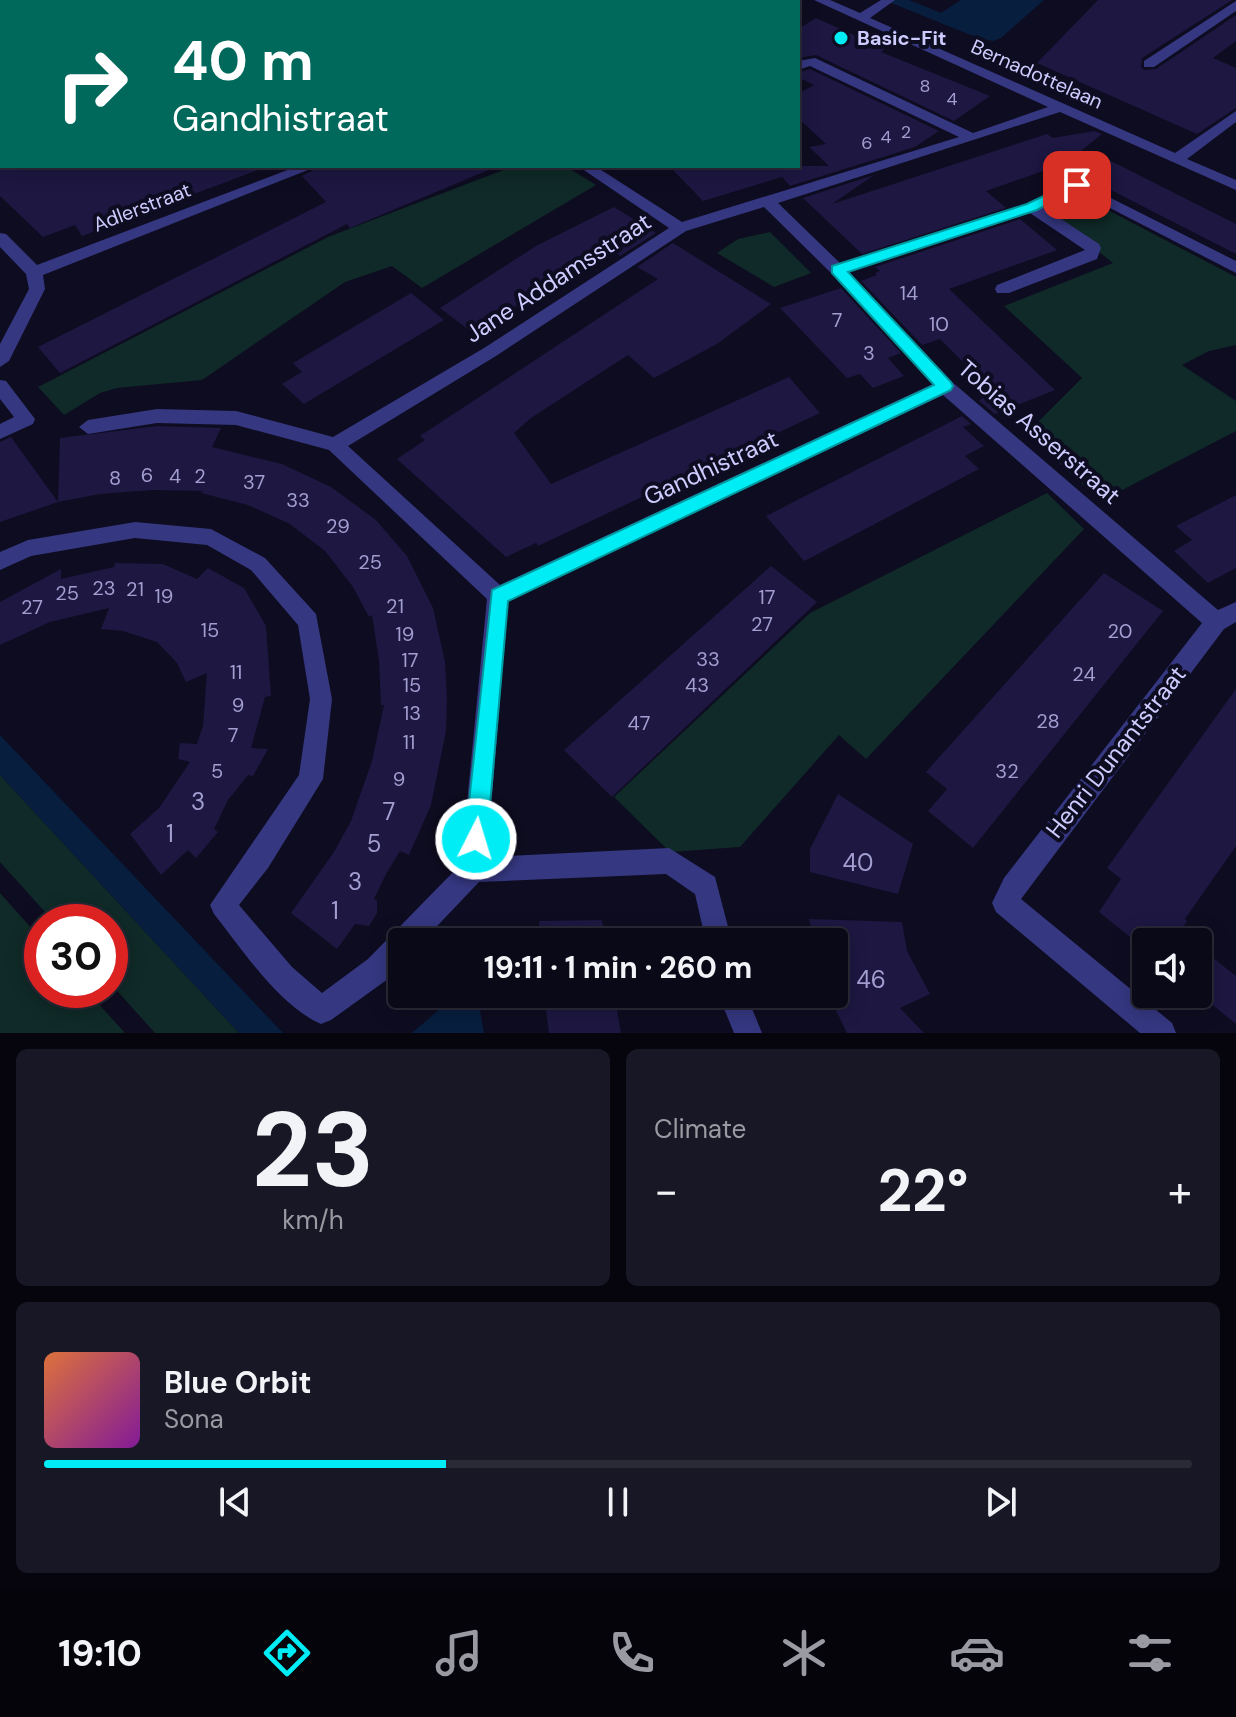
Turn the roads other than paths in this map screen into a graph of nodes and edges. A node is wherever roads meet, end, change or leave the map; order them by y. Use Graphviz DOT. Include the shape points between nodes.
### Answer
graph roads {
  1 [pos="820,0"];
  2 [pos="889,0"];
  3 [pos="1236,5"];
  4 [pos="861,18"];
  5 [pos="1149,64"];
  6 [pos="800,65"];
  7 [pos="1062,107"];
  8 [pos="1236,115"];
  9 [pos="972,138"];
  10 [pos="1177,159"];
  11 [pos="306,168"];
  12 [pos="595,168"];
  13 [pos="1236,186"];
  14 [pos="768,202"];
  15 [pos="1032,207"];
  16 [pos="680,228"];
  17 [pos="0,238"];
  18 [pos="1236,268"];
  19 [pos="838,270"];
  20 [pos="34,272"];
  21 [pos="1003,289"];
  22 [pos="0,361"];
  23 [pos="0,386"];
  24 [pos="945,386"];
  25 [pos="88,427"];
  26 [pos="0,432"];
  27 [pos="335,445"];
  28 [pos="0,561"];
  29 [pos="498,596"];
  30 [pos="1226,617"];
  31 [pos="473,870"];
  32 [pos="417,928"];
  33 [pos="717,928"];
  34 [pos="388,959"];
  35 [pos="738,1008"];
  36 [pos="748,1033"];
  37 [pos="1162,1033"];
  1 -- 4 [label="street, Bernadottelaan"];
  2 -- 4 [label="street"];
  3 -- 5 [label="street"];
  4 -- 7 [label="street, Bernadottelaan"];
  6 -- 9 [label="street" via="810,61"];
  7 -- 9 [label="street, Jane Addamsstraat"];
  7 -- 10 [label="street, Bernadottelaan"];
  8 -- 10 [label="street"];
  9 -- 14 [label="street, Jane Addamsstraat"];
  10 -- 13 [label="street, Bernadottelaan"];
  11 -- 20 [label="street, Adlerstraat"];
  12 -- 16 [label="street"];
  14 -- 16 [label="street, Jane Addamsstraat"];
  14 -- 19 [label="street, Tobias Asserstraat"];
  15 -- 18 [label="street" via="1077,185"];
  15 -- 19 [label="street"];
  15 -- 21 [label="street" via="1093,248 1091,255"];
  16 -- 27 [label="street, Jane Addamsstraat"];
  17 -- 20 [label="street"];
  19 -- 24 [label="street, Tobias Asserstraat"];
  20 -- 22 [label="street" via="37,289"];
  23 -- 26 [label="street" via="26,419"];
  24 -- 29 [label="street, Gandhistraat"];
  24 -- 30 [label="street, Tobias Asserstraat"];
  25 -- 27 [label="street" via="157,416 236,418"];
  27 -- 29 [label="street"];
  28 -- 34 [label="street" via="28,548 135,530 211,537 258,564 308,621 321,699 311,779 223,905 282,977 321,1010"];
  29 -- 31 [label="street"];
  30 -- 37 [label="street, Henri Dunantstraat" via="1005,903"];
  31 -- 32 [label="street"];
  31 -- 33 [label="street" via="669,861 706,886"];
  35 -- 36 [label="street"];
}
